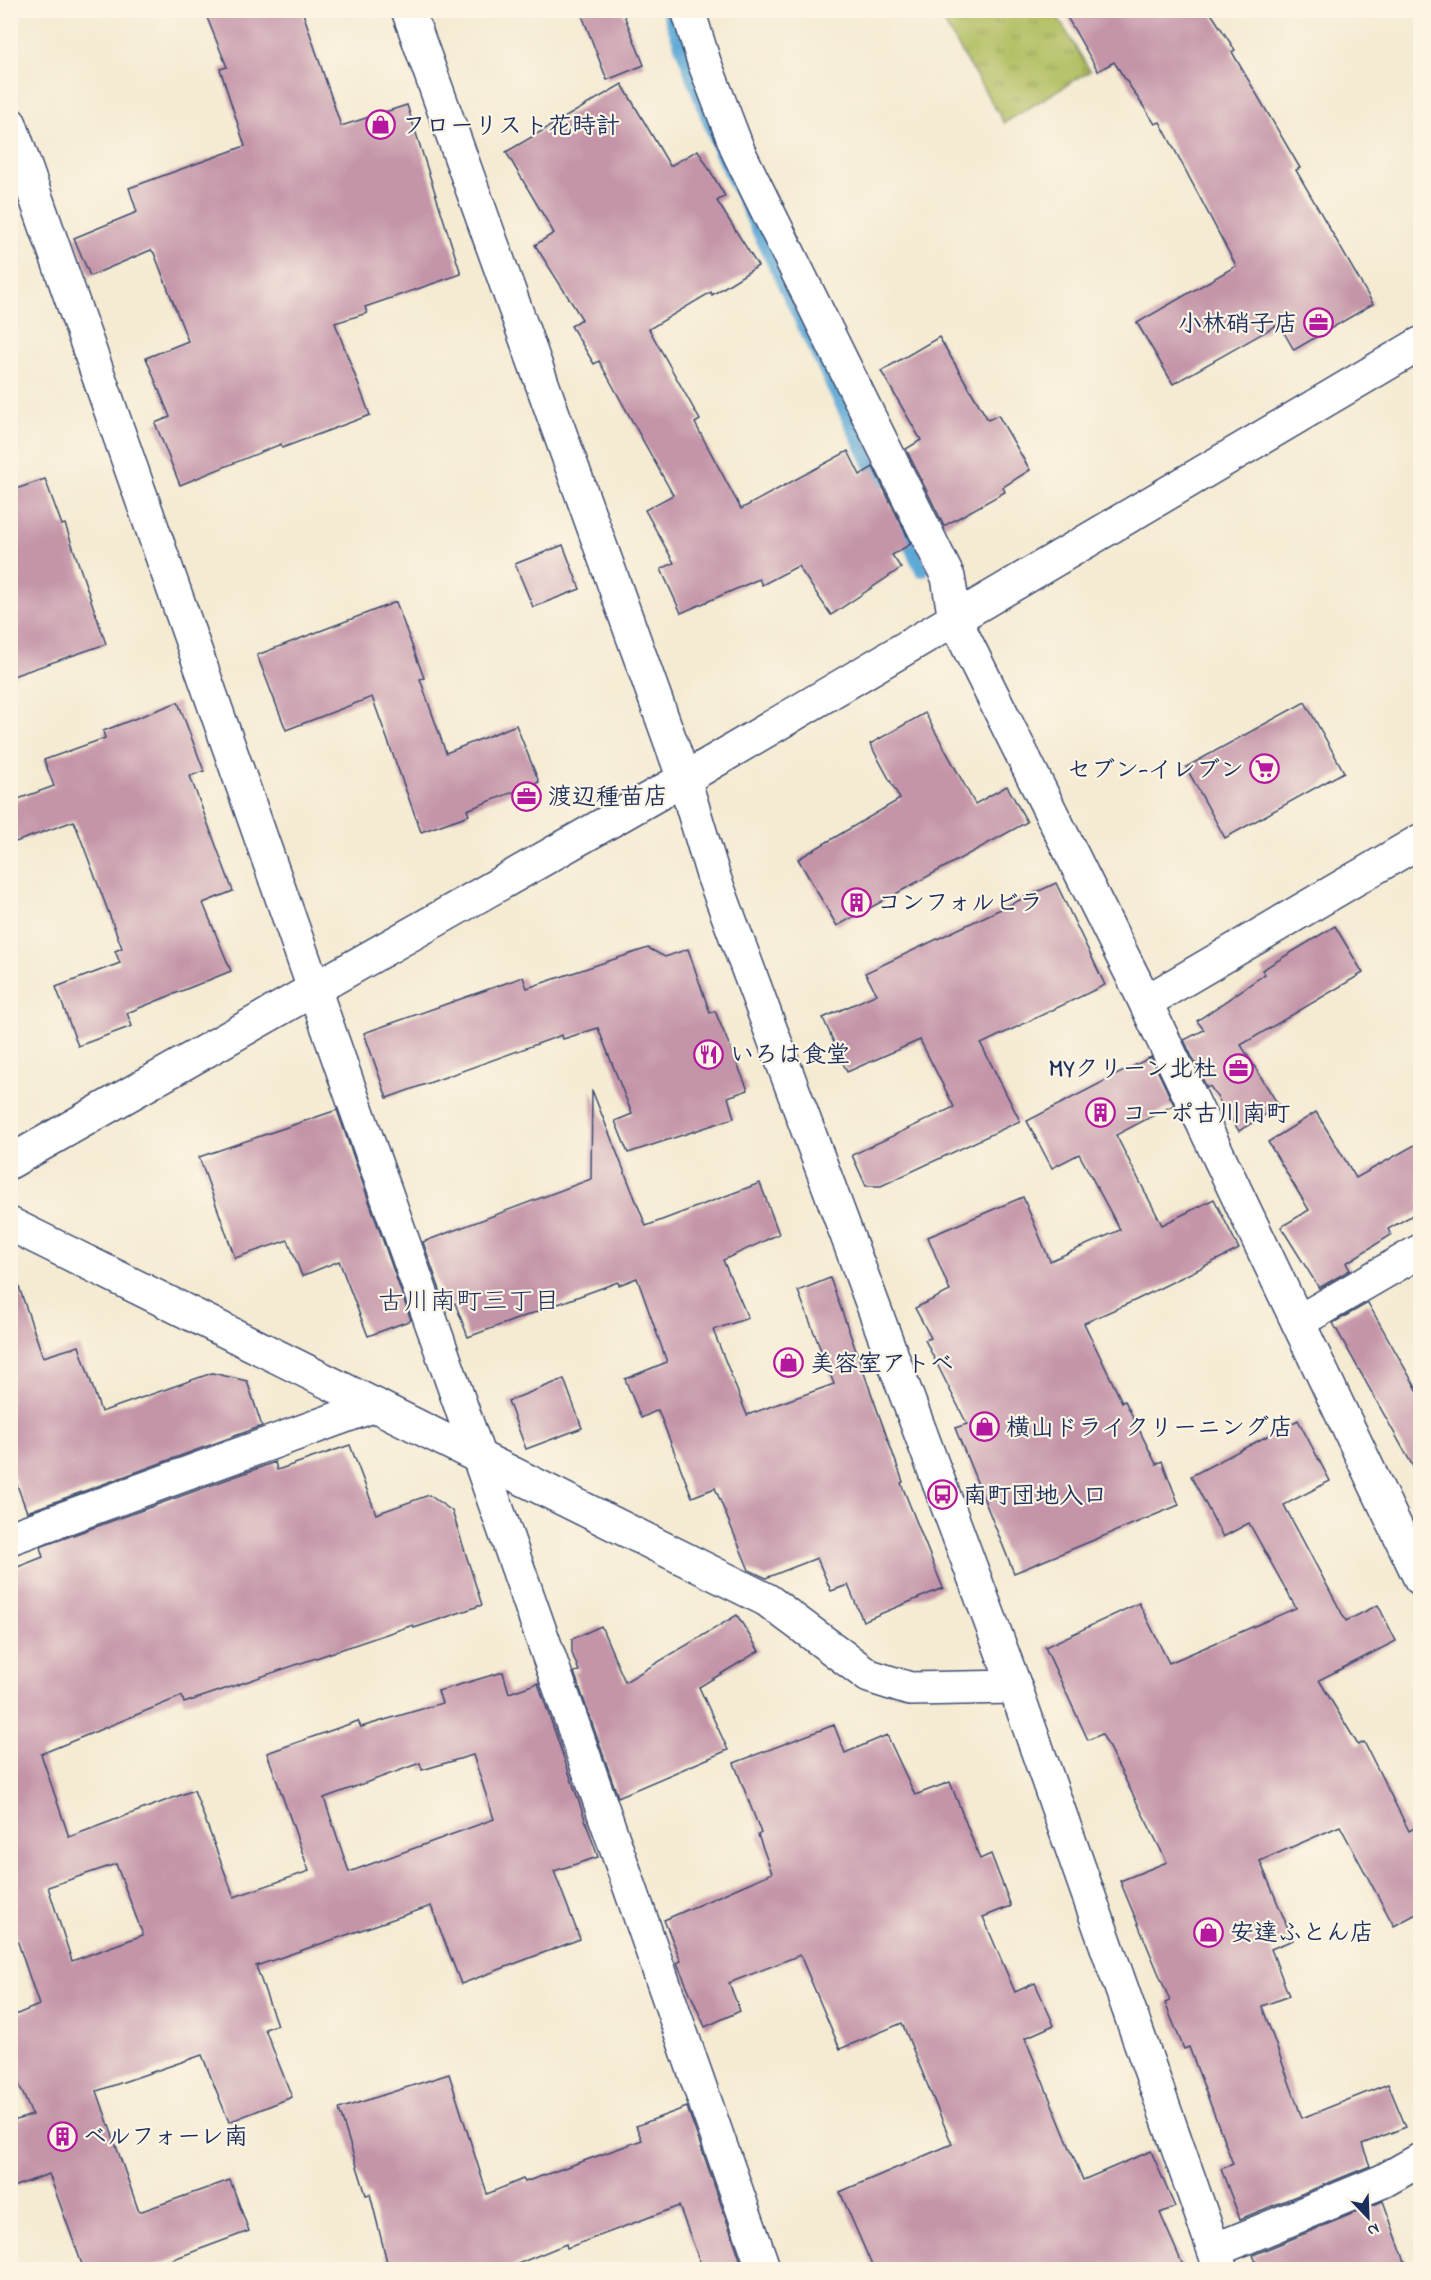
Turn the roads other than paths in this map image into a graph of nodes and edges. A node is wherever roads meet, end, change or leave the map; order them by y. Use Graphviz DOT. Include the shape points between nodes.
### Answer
graph roads {
  1 [pos="408,10"];
  2 [pos="688,10"];
  3 [pos="10,124"];
  4 [pos="1420,344"];
  5 [pos="955,620"];
  6 [pos="684,779"];
  7 [pos="1420,841"];
  8 [pos="313,990"];
  9 [pos="1146,1002"];
  10 [pos="10,1162"];
  11 [pos="10,1224"];
  12 [pos="1420,1251"];
  13 [pos="1298,1322"];
  14 [pos="375,1405"];
  15 [pos="480,1457"];
  16 [pos="10,1538"];
  17 [pos="1417,1564"];
  18 [pos="1014,1687"];
  19 [pos="1420,2160"];
  20 [pos="1218,2260"];
  21 [pos="764,2270"];
  1 -- 6 [label="street"];
  2 -- 5 [label="street" via="739,153 948,577"];
  3 -- 8 [label="street"];
  4 -- 5 [label="street"];
  5 -- 6 [label="street"];
  5 -- 9 [label="street"];
  6 -- 8 [label="street"];
  6 -- 18 [label="street" via="713,875"];
  7 -- 9 [label="street"];
  8 -- 10 [label="street"];
  8 -- 15 [label="street"];
  9 -- 13 [label="street"];
  11 -- 14 [label="street"];
  12 -- 13 [label="street"];
  13 -- 17 [label="street"];
  14 -- 15 [label="street"];
  14 -- 16 [label="street"];
  15 -- 18 [label="street" via="766,1600 869,1676 910,1689"];
  15 -- 21 [label="street"];
  18 -- 20 [label="street"];
  19 -- 20 [label="street"];
}
